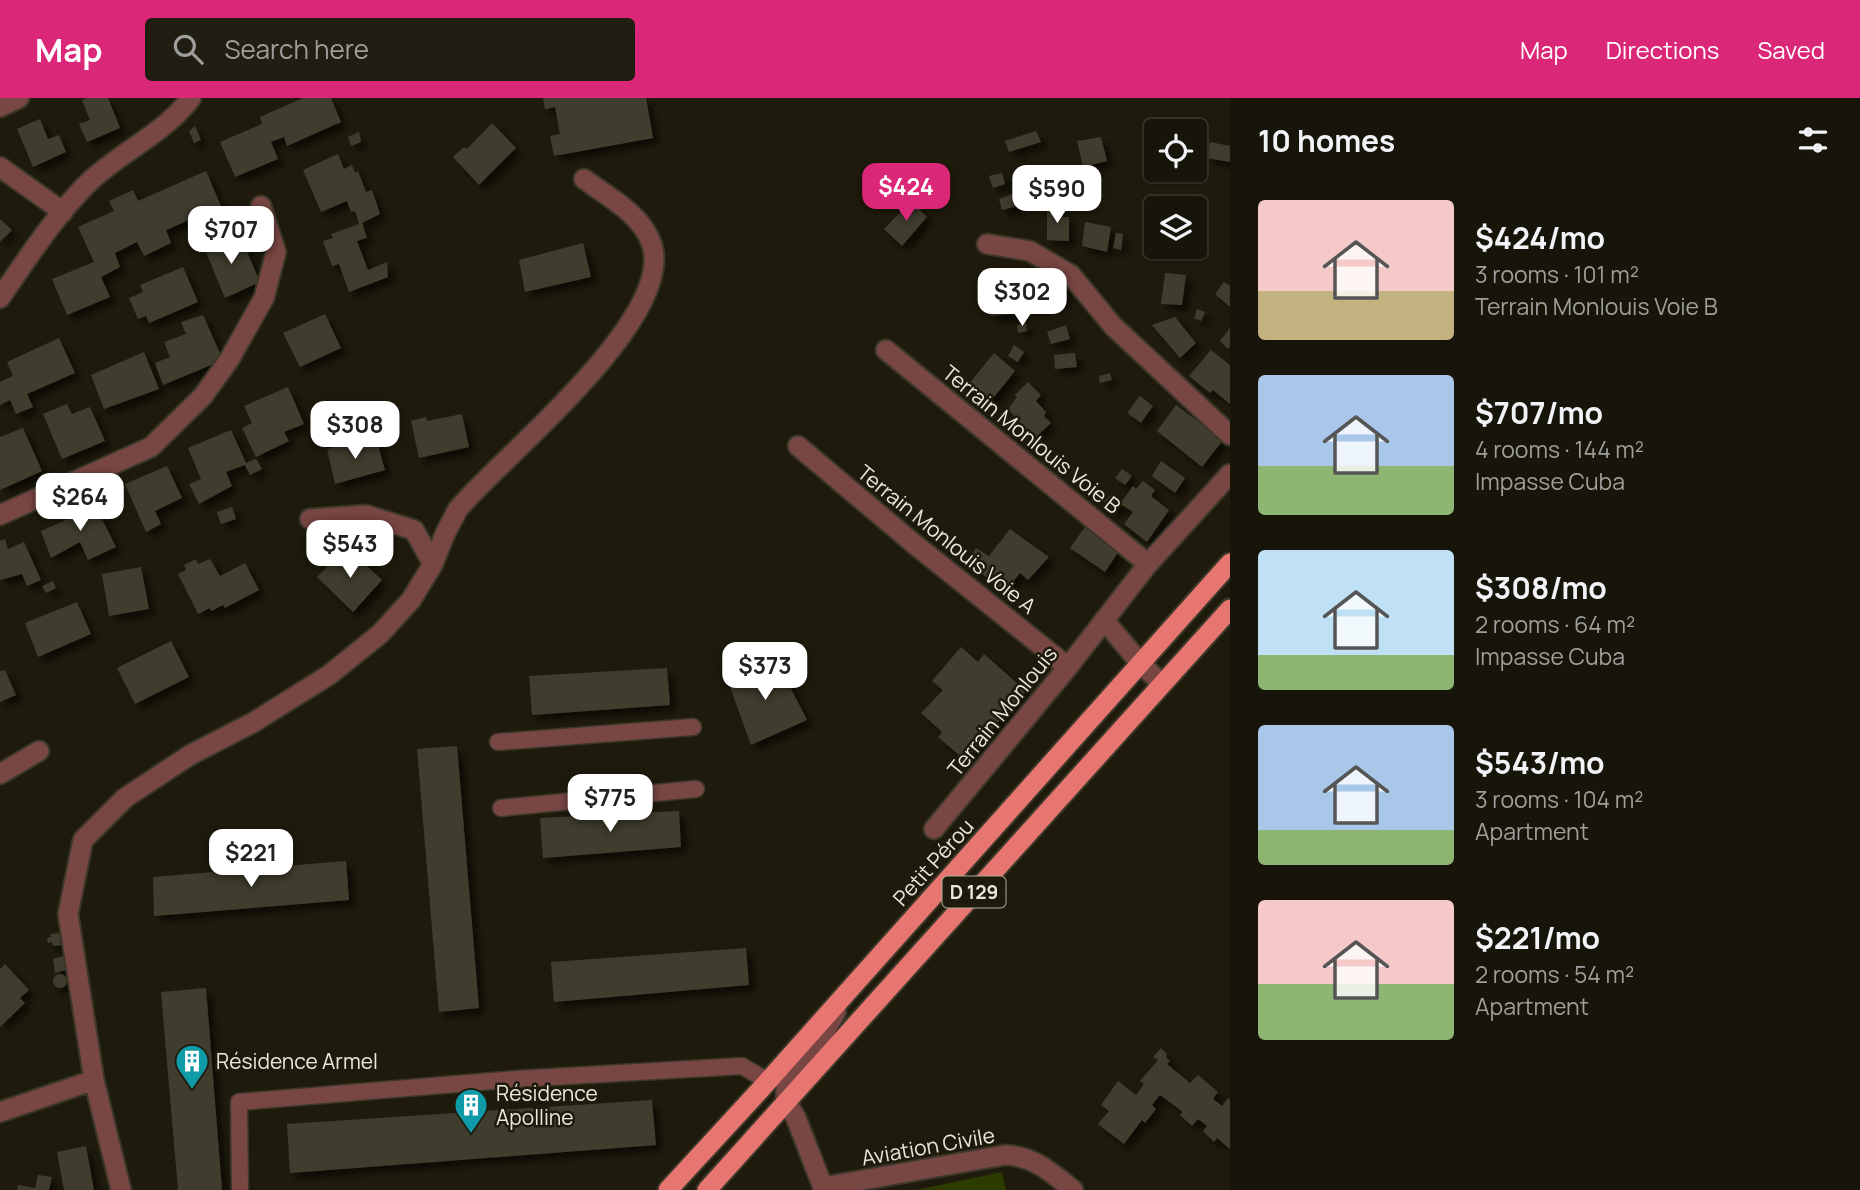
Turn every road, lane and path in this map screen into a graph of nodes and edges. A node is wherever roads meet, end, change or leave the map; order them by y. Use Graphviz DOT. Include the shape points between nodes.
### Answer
graph roads {
  1 [pos="19,98"];
  2 [pos="191,98"];
  3 [pos="0,107"];
  4 [pos="0,167"];
  5 [pos="584,179"];
  6 [pos="261,206"];
  7 [pos="63,212"];
  8 [pos="986,244"];
  9 [pos="0,298"];
  10 [pos="886,350"];
  11 [pos="1230,435"];
  12 [pos="798,446"];
  13 [pos="1230,474"];
  14 [pos="0,515"];
  15 [pos="310,519"];
  16 [pos="1230,563"];
  17 [pos="433,564"];
  18 [pos="1148,564"];
  19 [pos="1230,609"];
  20 [pos="1104,621"];
  21 [pos="1140,663"];
  22 [pos="1068,667"];
  23 [pos="1162,684"];
  24 [pos="693,727"];
  25 [pos="498,742"];
  26 [pos="39,751"];
  27 [pos="0,774"];
  28 [pos="696,789"];
  29 [pos="501,808"];
  30 [pos="934,829"];
  31 [pos="849,990"];
  32 [pos="94,1080"];
  33 [pos="768,1081"];
  34 [pos="786,1101"];
  35 [pos="0,1112"];
  36 [pos="823,1189"];
  37 [pos="121,1190"];
  38 [pos="240,1190"];
  39 [pos="668,1190"];
  40 [pos="707,1190"];
  41 [pos="1073,1190"];
  1 -- 3 [label="street"];
  2 -- 7 [label="street" via="173,118 88,184"];
  4 -- 7 [label="street"];
  5 -- 17 [label="street" via="639,220 652,246 652,278 640,306 606,357 458,509"];
  6 -- 14 [label="street" via="276,252 264,298 203,396 151,447"];
  7 -- 9 [label="street"];
  8 -- 11 [label="street" via="1030,251 1071,275 1113,326"];
  10 -- 18 [label="street, Terrain Monlouis Voie B"];
  12 -- 22 [label="street, Terrain Monlouis Voie A"];
  13 -- 18 [label="street, Terrain Monlouis"];
  15 -- 17 [label="street" via="366,515 414,530"];
  16 -- 21 [label="highway, Petit Pérou / D 129"];
  17 -- 32 [label="street" via="411,600 340,667 125,798 83,840 68,914"];
  18 -- 20 [label="street, Terrain Monlouis"];
  19 -- 23 [label="highway, D 129"];
  20 -- 21 [label="street"];
  20 -- 22 [label="street, Terrain Monlouis"];
  21 -- 23 [label="street"];
  21 -- 31 [label="highway, Petit Pérou / D 129"];
  22 -- 30 [label="street, Terrain Monlouis"];
  23 -- 34 [label="highway, D 129"];
  24 -- 25 [label="lane"];
  26 -- 27 [label="street"];
  28 -- 29 [label="lane"];
  31 -- 33 [label="highway, Petit Pérou / D 129"];
  31 -- 34 [label="street" via="816,1046 786,1082"];
  32 -- 35 [label="street"];
  32 -- 37 [label="street"];
  33 -- 38 [label="lane" via="742,1066 239,1101"];
  33 -- 39 [label="highway, Petit Pérou"];
  34 -- 36 [label="street"];
  34 -- 40 [label="highway, D 129"];
  36 -- 41 [label="street, Aviation Civile" via="1005,1155 1041,1164"];
}
